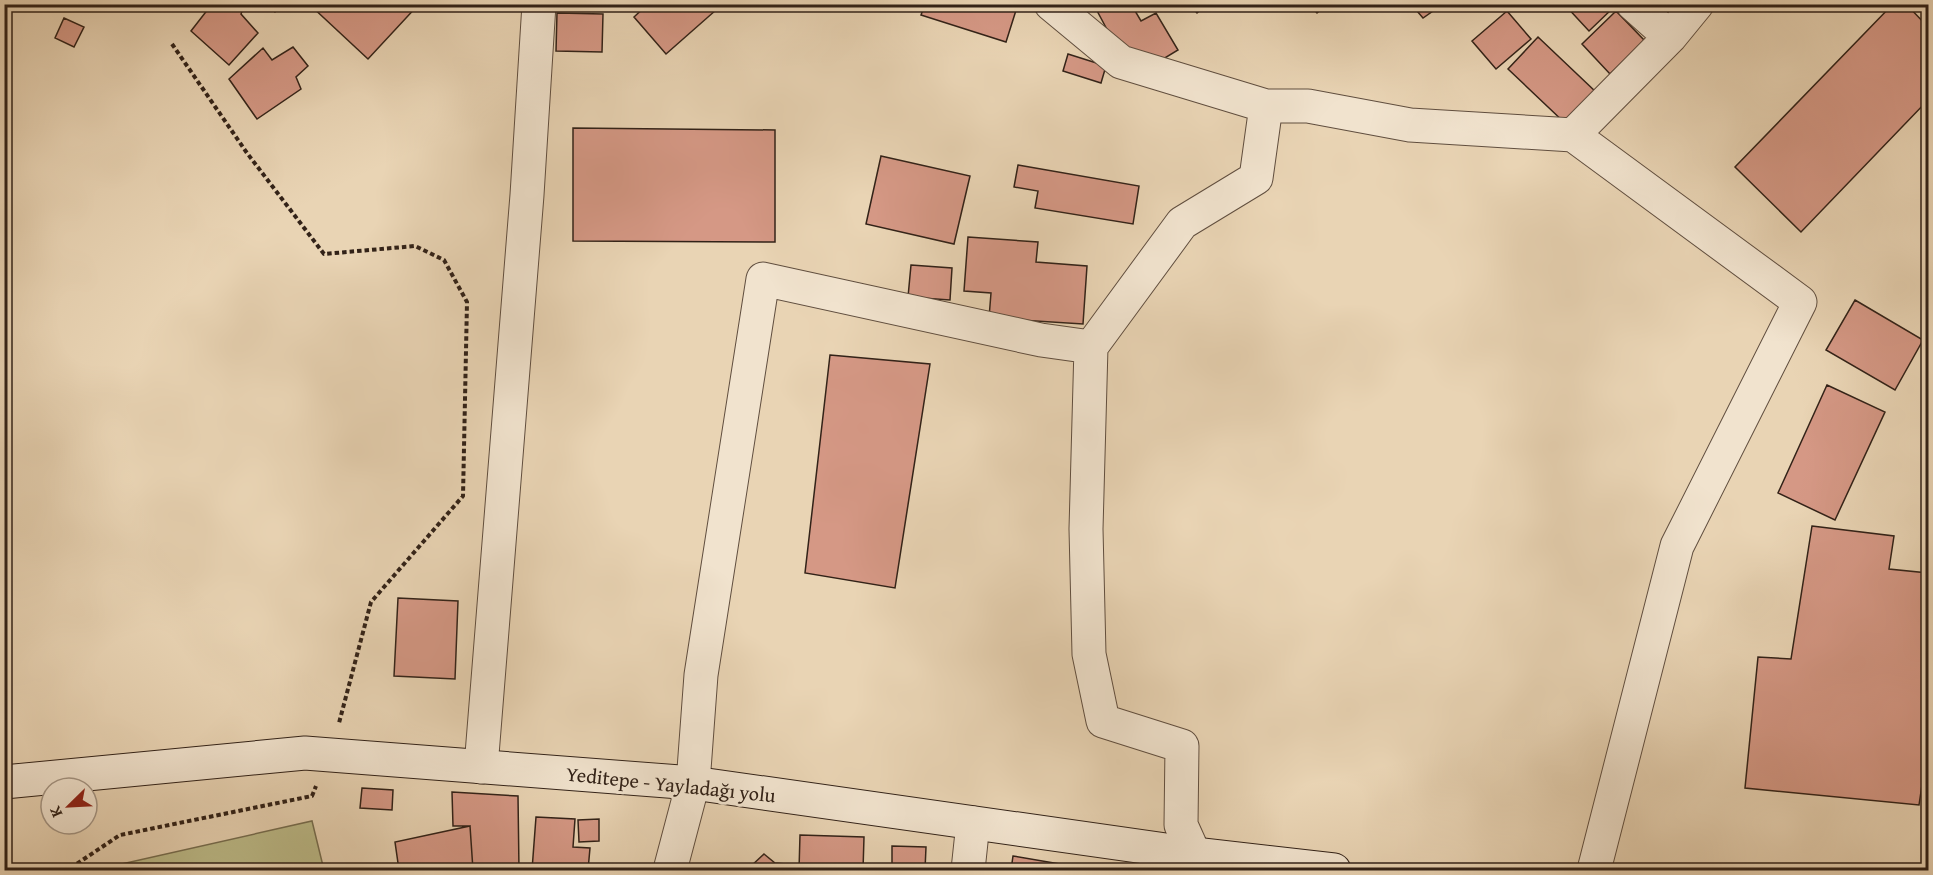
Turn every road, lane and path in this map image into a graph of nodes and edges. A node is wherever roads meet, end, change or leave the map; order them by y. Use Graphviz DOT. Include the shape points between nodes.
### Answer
graph roads {
  1 [pos="539,4"];
  2 [pos="1051,4"];
  3 [pos="1633,4"];
  4 [pos="1697,4"];
  5 [pos="1670,37"];
  6 [pos="172,44"];
  7 [pos="1266,106"];
  8 [pos="1573,135"];
  9 [pos="1091,346"];
  10 [pos="329,756"];
  11 [pos="481,767"];
  12 [pos="4,782"];
  13 [pos="693,783"];
  14 [pos="973,823"];
  15 [pos="1194,854"];
  16 [pos="76,870"];
  17 [pos="670,870"];
  18 [pos="968,870"];
  19 [pos="1334,870"];
  20 [pos="1594,870"];
  1 -- 11 [label="street"];
  2 -- 7 [label="street" via="1121,62"];
  3 -- 5 [label="street"];
  4 -- 5 [label="street"];
  5 -- 8 [label="street"];
  6 -- 10 [label="path" via="246,153 324,254 415,246 444,260 467,302 463,496 371,602"];
  7 -- 8 [label="street" via="1308,106 1410,125"];
  7 -- 9 [label="street" via="1256,178 1182,223"];
  8 -- 20 [label="street" via="1800,302 1677,546"];
  9 -- 13 [label="street" via="1041,340 763,279 701,675"];
  9 -- 15 [label="street" via="1086,529 1089,654 1103,721 1182,746 1181,825"];
  10 -- 11 [label="street, Yeditepe - Yayladağı yolu"];
  10 -- 12 [label="street, Yeditepe - Yayladağı yolu" via="305,753"];
  10 -- 16 [label="path" via="312,796 120,835 75,865"];
  11 -- 13 [label="street, Yeditepe - Yayladağı yolu"];
  13 -- 14 [label="street, Yeditepe - Yayladağı yolu"];
  13 -- 17 [label="street"];
  14 -- 15 [label="street, Yeditepe - Yayladağı yolu"];
  14 -- 18 [label="street"];
  15 -- 19 [label="street, Yeditepe - Yayladağı yolu"];
}
